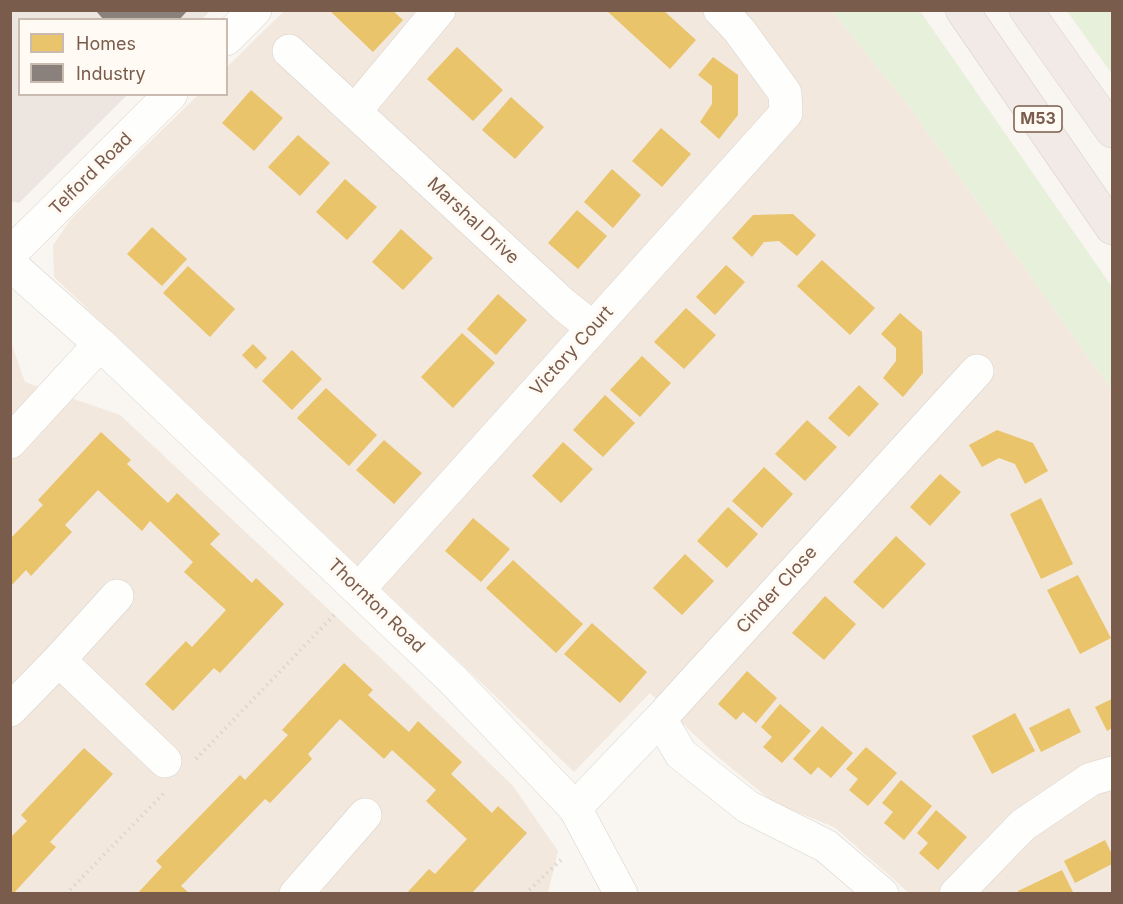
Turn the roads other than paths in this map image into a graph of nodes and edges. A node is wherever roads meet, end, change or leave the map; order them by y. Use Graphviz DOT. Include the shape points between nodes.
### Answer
graph roads {
  1 [pos="255,10"];
  2 [pos="440,10"];
  3 [pos="720,10"];
  4 [pos="962,10"];
  5 [pos="1026,10"];
  6 [pos="228,37"];
  7 [pos="289,51"];
  8 [pos="169,96"];
  9 [pos="355,111"];
  10 [pos="1113,131"];
  11 [pos="1113,228"];
  12 [pos="10,254"];
  13 [pos="10,264"];
  14 [pos="593,328"];
  15 [pos="100,344"];
  16 [pos="977,371"];
  17 [pos="10,442"];
  18 [pos="359,589"];
  19 [pos="117,596"];
  20 [pos="59,660"];
  21 [pos="10,710"];
  22 [pos="660,719"];
  23 [pos="177,770"];
  24 [pos="1113,774"];
  25 [pos="365,815"];
  26 [pos="581,821"];
  27 [pos="296,893"];
  28 [pos="621,894"];
  29 [pos="882,894"];
  30 [pos="956,894"];
  1 -- 6 [label="street"];
  2 -- 9 [label="street"];
  3 -- 14 [label="street, Victory Court" via="785,93 786,113"];
  4 -- 11 [label="highway, M53"];
  5 -- 10 [label="highway, M53"];
  7 -- 9 [label="street, Marshal Drive"];
  8 -- 12 [label="street, Telford Road"];
  9 -- 14 [label="street, Marshal Drive"];
  13 -- 15 [label="street, Thornton Road"];
  14 -- 18 [label="street, Victory Court"];
  15 -- 17 [label="street"];
  15 -- 18 [label="street, Thornton Road"];
  16 -- 22 [label="street, Cinder Close"];
  18 -- 26 [label="street, Thornton Road" via="453,680"];
  19 -- 20 [label="street"];
  20 -- 21 [label="street"];
  20 -- 23 [label="street"];
  22 -- 26 [label="street, Cinder Close"];
  22 -- 29 [label="street" via="681,754 748,807 826,846"];
  24 -- 30 [label="street" via="1091,779 1023,825"];
  25 -- 27 [label="street"];
  26 -- 28 [label="street, Thornton Road"];
}
